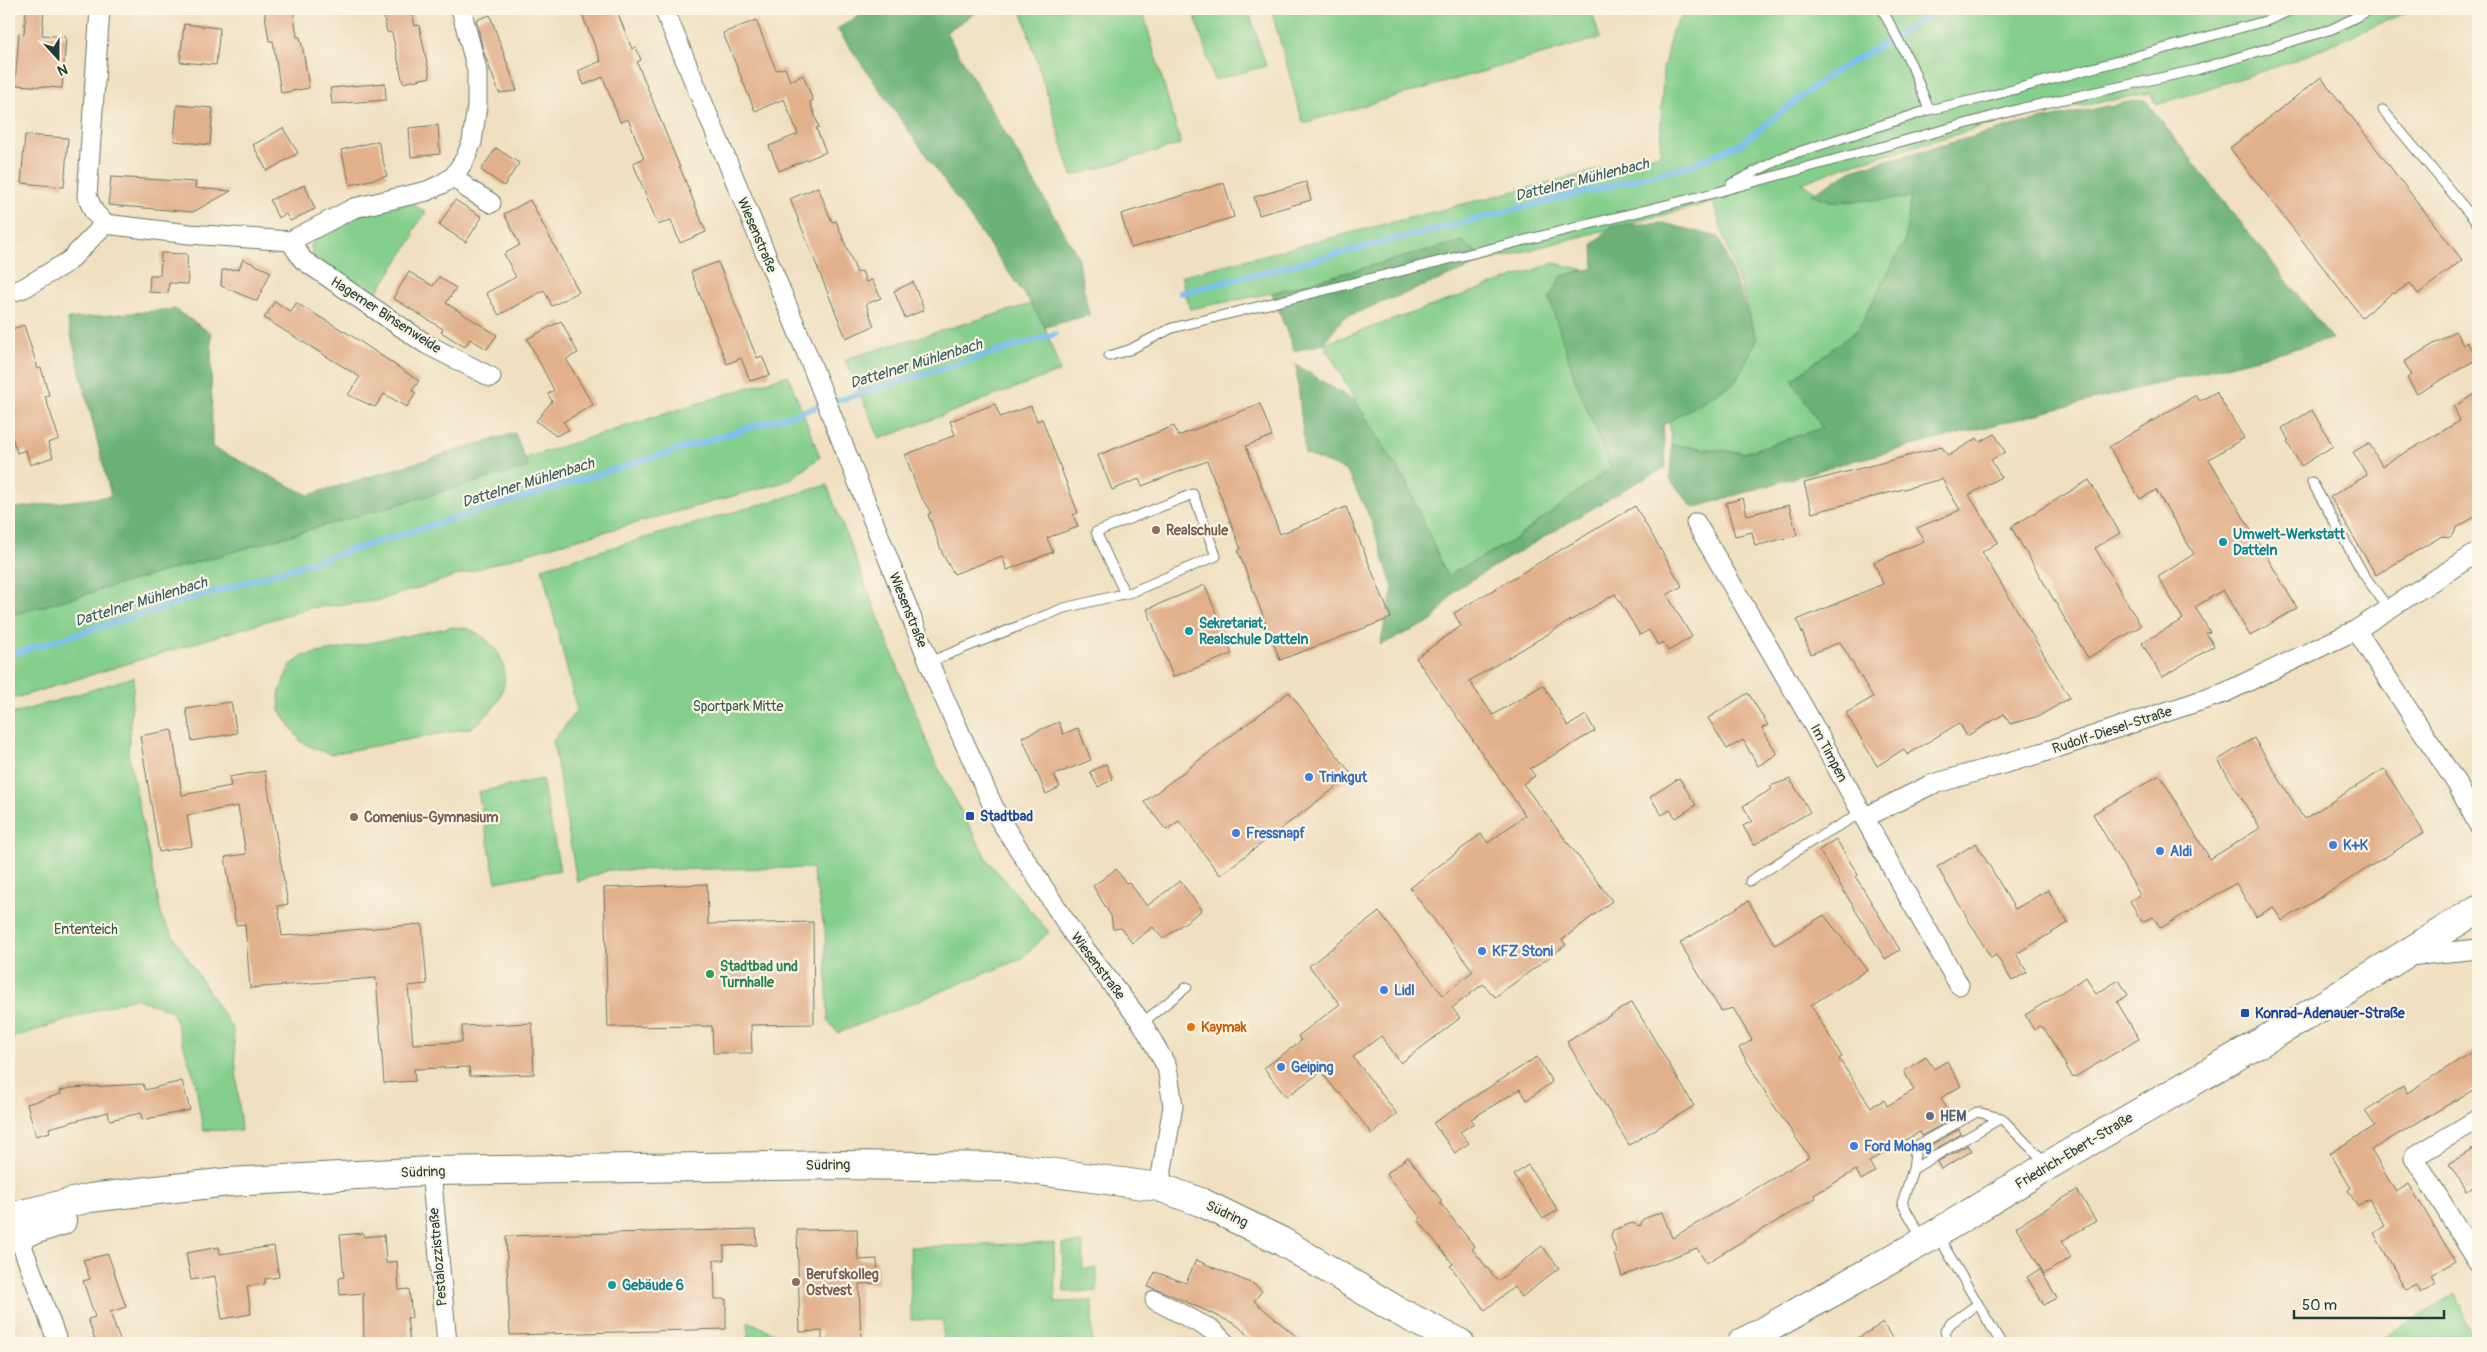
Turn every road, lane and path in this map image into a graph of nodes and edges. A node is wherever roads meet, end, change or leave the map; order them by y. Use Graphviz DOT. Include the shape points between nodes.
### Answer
graph roads {
  1 [pos="100,9"];
  2 [pos="461,9"];
  3 [pos="664,9"];
  4 [pos="1882,9"];
  5 [pos="2293,9"];
  6 [pos="2372,9"];
  7 [pos="1929,110"];
  8 [pos="2383,110"];
  9 [pos="454,176"];
  10 [pos="1710,194"];
  11 [pos="491,203"];
  12 [pos="105,224"];
  13 [pos="2478,224"];
  14 [pos="290,240"];
  15 [pos="9,293"];
  16 [pos="1109,356"];
  17 [pos="492,377"];
  18 [pos="2312,482"];
  19 [pos="1696,523"];
  20 [pos="2478,552"];
  21 [pos="1125,594"];
  22 [pos="2389,609"];
  23 [pos="2356,630"];
  24 [pos="929,662"];
  25 [pos="2457,784"];
  26 [pos="2478,802"];
  27 [pos="1863,816"];
  28 [pos="2478,824"];
  29 [pos="1750,881"];
  30 [pos="2478,909"];
  31 [pos="2478,949"];
  32 [pos="2406,956"];
  33 [pos="1959,985"];
  34 [pos="1188,987"];
  35 [pos="1142,1023"];
  36 [pos="2001,1118"];
  37 [pos="2478,1119"];
  38 [pos="2049,1166"];
  39 [pos="1913,1169"];
  40 [pos="431,1171"];
  41 [pos="1159,1187"];
  42 [pos="12,1226"];
  43 [pos="1930,1237"];
  44 [pos="2478,1262"];
  45 [pos="1155,1300"];
  46 [pos="1978,1304"];
  47 [pos="58,1343"];
  48 [pos="447,1343"];
  49 [pos="1225,1343"];
  50 [pos="1460,1343"];
  51 [pos="1742,1343"];
  52 [pos="1948,1343"];
  53 [pos="2001,1343"];
  1 -- 12 [label="street" via="87,196 94,212"];
  2 -- 9 [label="street" via="477,70 476,106 472,142"];
  3 -- 24 [label="street, Wiesenstraße" via="810,361"];
  4 -- 7 [label="lane" via="1912,66"];
  5 -- 7 [label="lane" via="2269,20"];
  6 -- 10 [label="lane" via="2332,29 2196,70 2023,108"];
  7 -- 10 [label="lane" via="1786,156"];
  8 -- 13 [label="lane"];
  9 -- 11 [label="street"];
  9 -- 14 [label="street" via="427,191 354,208"];
  10 -- 16 [label="lane" via="1172,328 1129,350"];
  12 -- 14 [label="street" via="189,234"];
  12 -- 15 [label="street" via="69,261 24,288"];
  14 -- 17 [label="street, Hagemer Binsenweide" via="303,260 426,344"];
  18 -- 22 [label="lane" via="2364,575"];
  19 -- 27 [label="street, Im Timpen"];
  20 -- 22 [label="street, Rudolf-Diesel-Straße"];
  21 -- 21 [label="lane" via="1216,556 1193,494 1096,532"];
  21 -- 24 [label="lane" via="1064,608"];
  22 -- 23 [label="street, Rudolf-Diesel-Straße"];
  23 -- 25 [label="street"];
  23 -- 27 [label="street, Rudolf-Diesel-Straße" via="2224,693 1930,785"];
  24 -- 35 [label="street, Wiesenstraße" via="998,817 1074,935"];
  25 -- 26 [label="street"];
  25 -- 28 [label="street"];
  27 -- 29 [label="lane" via="1812,841"];
  27 -- 33 [label="street, Im Timpen"];
  30 -- 32 [label="main road, Friedrich-Ebert-Straße"];
  31 -- 32 [label="street, Friedrich-Ebert-Straße"];
  32 -- 38 [label="main road, Friedrich-Ebert-Straße"];
  34 -- 35 [label="lane"];
  35 -- 41 [label="street, Wiesenstraße" via="1167,1067 1173,1106"];
  36 -- 38 [label="lane"];
  36 -- 39 [label="lane"];
  36 -- 39 [label="lane" via="1977,1112 1916,1146"];
  37 -- 44 [label="street" via="2414,1157"];
  38 -- 43 [label="main road, Friedrich-Ebert-Straße"];
  39 -- 43 [label="lane" via="1902,1203"];
  40 -- 41 [label="main road, Südring" via="841,1165 1010,1167"];
  40 -- 42 [label="main road, Südring" via="229,1182 90,1198"];
  40 -- 48 [label="street, Pestalozzistraße"];
  41 -- 50 [label="main road, Südring" via="1234,1216 1428,1328"];
  42 -- 47 [label="street"];
  43 -- 46 [label="lane"];
  43 -- 51 [label="main road, Friedrich-Ebert-Straße"];
  45 -- 49 [label="street" via="1212,1330"];
  46 -- 52 [label="lane" via="1951,1323 1946,1331"];
  46 -- 53 [label="lane"];
}
